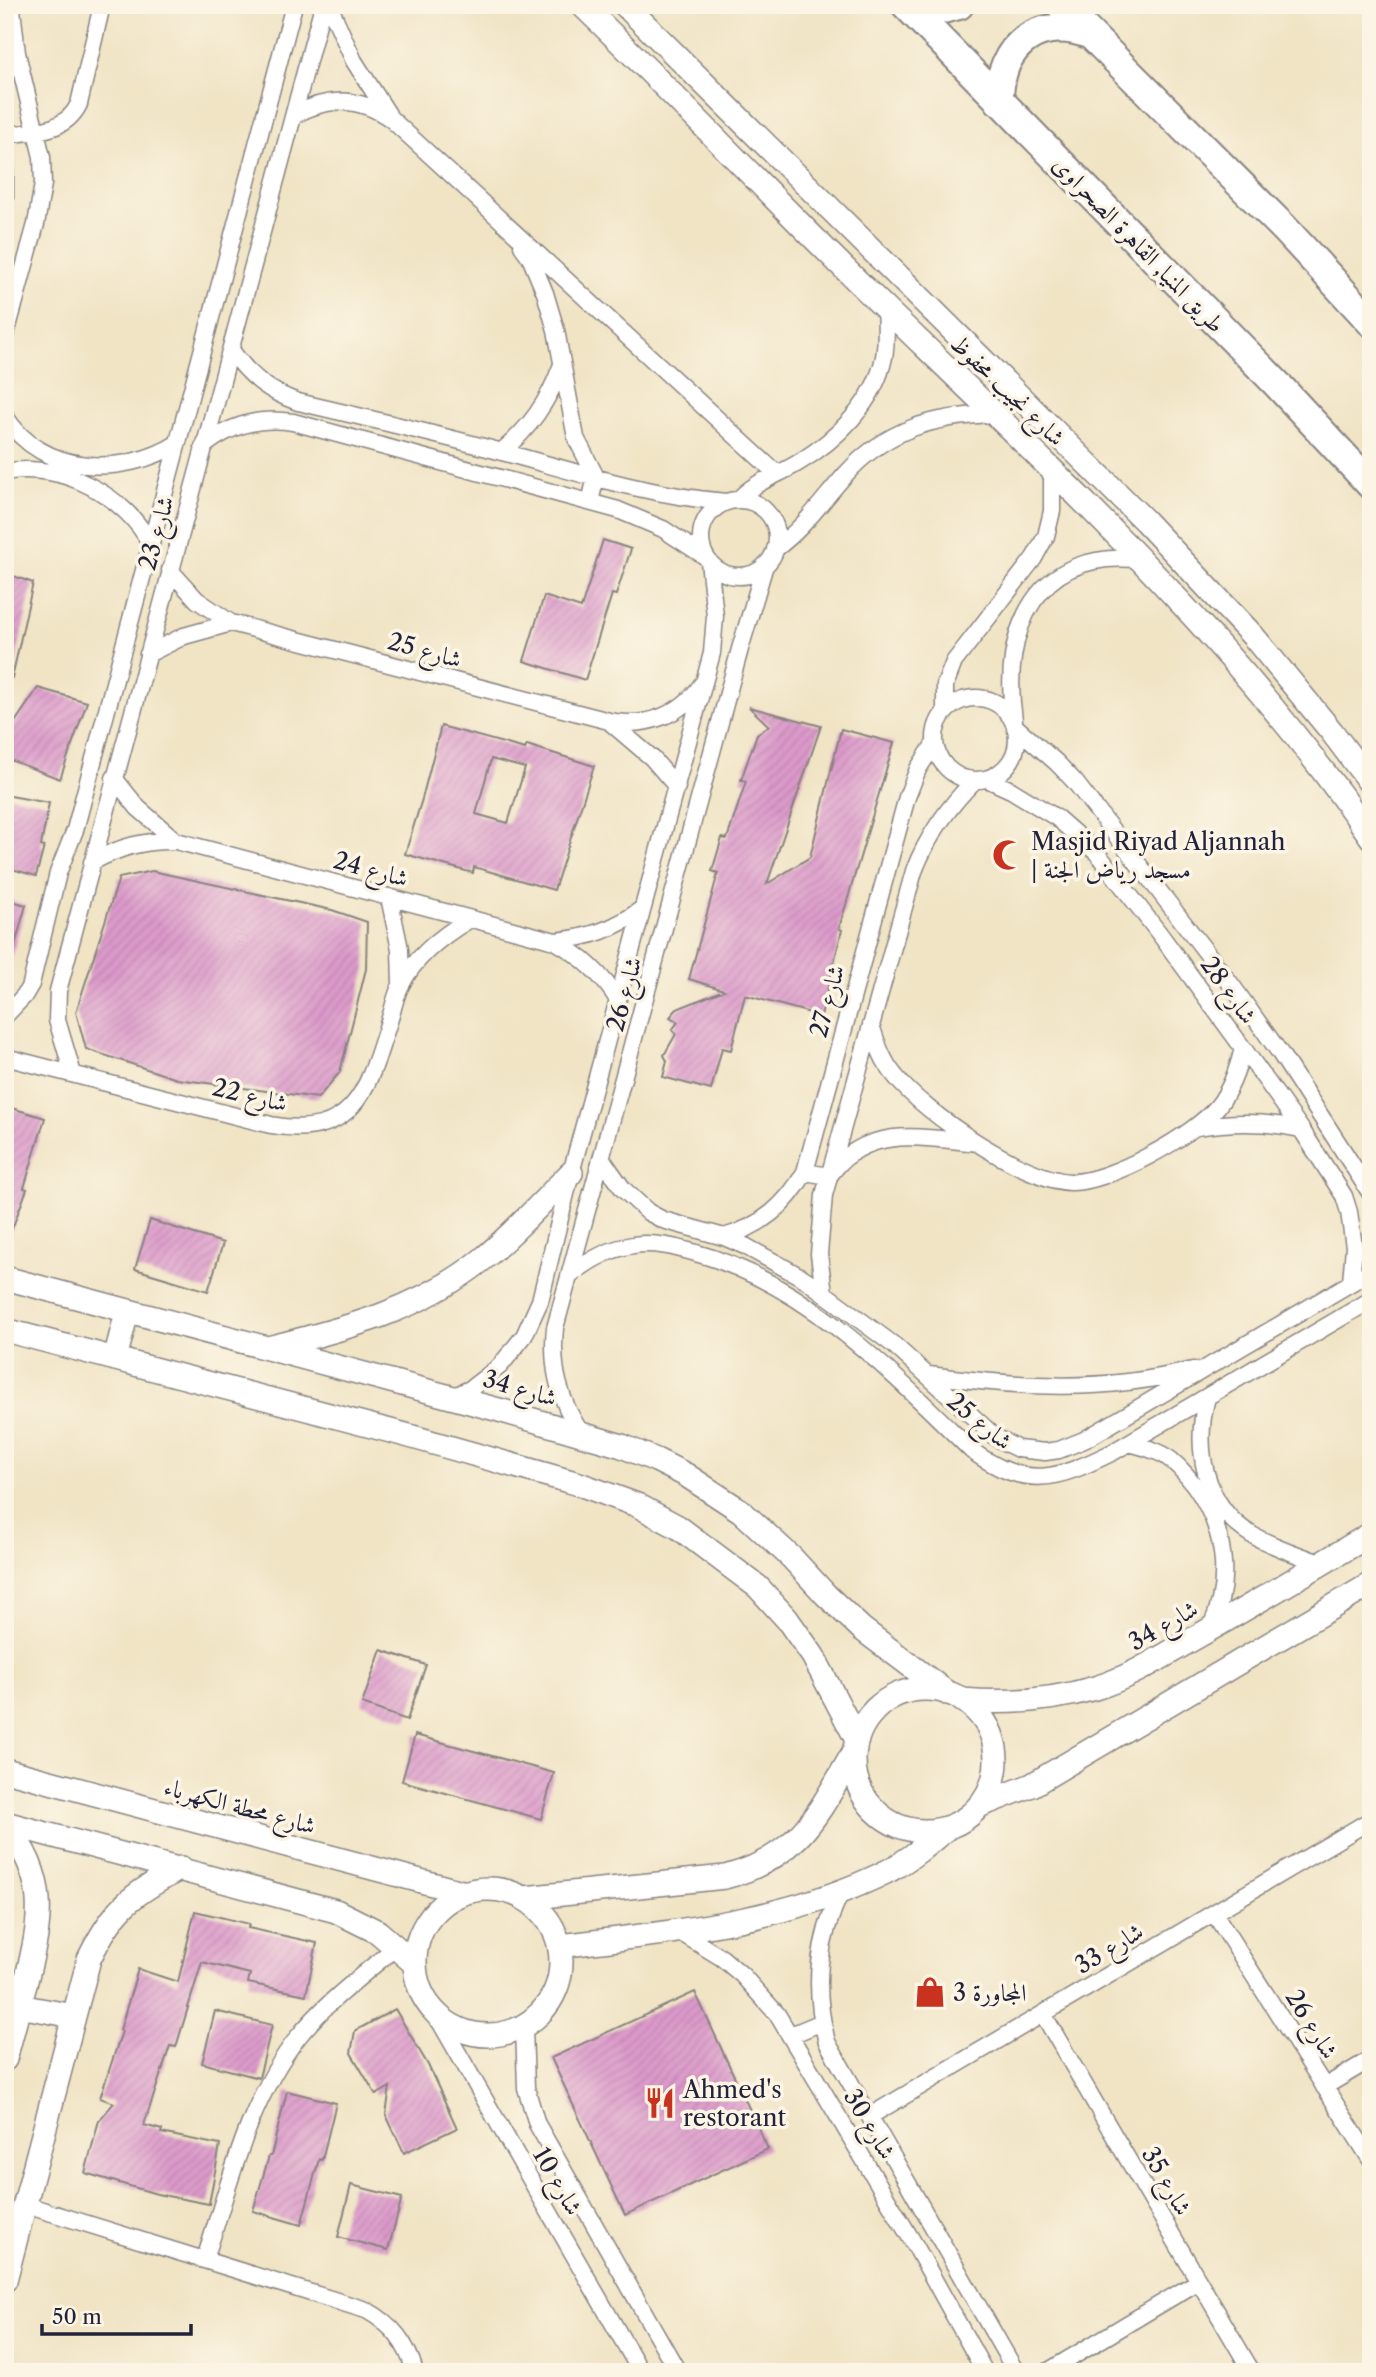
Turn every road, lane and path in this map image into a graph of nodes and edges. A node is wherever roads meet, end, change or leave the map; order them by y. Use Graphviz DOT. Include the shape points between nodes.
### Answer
graph roads {
  1 [pos="102,5"];
  2 [pos="294,5"];
  3 [pos="323,5"];
  4 [pos="329,5"];
  5 [pos="582,5"];
  6 [pos="625,5"];
  7 [pos="906,5"];
  8 [pos="912,5"];
  9 [pos="959,5"];
  10 [pos="1061,5"];
  11 [pos="10,11"];
  12 [pos="1094,36"];
  13 [pos="999,101"];
  14 [pos="723,102"];
  15 [pos="295,115"];
  16 [pos="391,119"];
  17 [pos="701,122"];
  18 [pos="36,131"];
  19 [pos="5,135"];
  20 [pos="5,170"];
  21 [pos="5,198"];
  22 [pos="508,227"];
  23 [pos="885,308"];
  24 [pos="1371,322"];
  25 [pos="5,338"];
  26 [pos="231,350"];
  27 [pos="561,367"];
  28 [pos="312,406"];
  29 [pos="995,414"];
  30 [pos="5,416"];
  31 [pos="307,426"];
  32 [pos="178,443"];
  33 [pos="203,447"];
  34 [pos="501,452"];
  35 [pos="69,470"];
  36 [pos="1052,470"];
  37 [pos="5,472"];
  38 [pos="776,474"];
  39 [pos="596,477"];
  40 [pos="1371,485"];
  41 [pos="732,501"];
  42 [pos="590,502"];
  43 [pos="151,545"];
  44 [pos="775,549"];
  45 [pos="707,559"];
  46 [pos="1143,560"];
  47 [pos="765,565"];
  48 [pos="170,570"];
  49 [pos="231,623"];
  50 [pos="148,654"];
  51 [pos="706,678"];
  52 [pos="945,710"];
  53 [pos="105,719"];
  54 [pos="609,721"];
  55 [pos="129,724"];
  56 [pos="1016,725"];
  57 [pos="935,743"];
  58 [pos="114,778"];
  59 [pos="981,780"];
  60 [pos="1371,784"];
  61 [pos="677,787"];
  62 [pos="1364,812"];
  63 [pos="1371,837"];
  64 [pos="662,840"];
  65 [pos="176,841"];
  66 [pos="688,846"];
  67 [pos="92,862"];
  68 [pos="888,864"];
  69 [pos="914,871"];
  70 [pos="389,897"];
  71 [pos="643,908"];
  72 [pos="470,919"];
  73 [pos="1183,922"];
  74 [pos="1162,937"];
  75 [pos="42,939"];
  76 [pos="555,941"];
  77 [pos="70,946"];
  78 [pos="401,985"];
  79 [pos="618,1000"];
  80 [pos="5,1016"];
  81 [pos="871,1025"];
  82 [pos="1243,1048"];
  83 [pos="5,1057"];
  84 [pos="73,1074"];
  85 [pos="1197,1127"];
  86 [pos="1301,1129"];
  87 [pos="979,1143"];
  88 [pos="603,1159"];
  89 [pos="1355,1169"];
  90 [pos="804,1172"];
  91 [pos="571,1173"];
  92 [pos="829,1176"];
  93 [pos="1336,1180"];
  94 [pos="1371,1194"];
  95 [pos="695,1229"];
  96 [pos="724,1237"];
  97 [pos="688,1250"];
  98 [pos="1371,1271"];
  99 [pos="571,1275"];
  100 [pos="5,1278"];
  101 [pos="1351,1282"];
  102 [pos="824,1293"];
  103 [pos="1371,1300"];
  104 [pos="540,1301"];
  105 [pos="561,1308"];
  106 [pos="127,1312"];
  107 [pos="5,1330"];
  108 [pos="265,1348"];
  109 [pos="115,1359"];
  110 [pos="1209,1366"];
  111 [pos="929,1375"];
  112 [pos="452,1397"];
  113 [pos="1207,1397"];
  114 [pos="973,1418"];
  115 [pos="581,1433"];
  116 [pos="957,1436"];
  117 [pos="1129,1443"];
  118 [pos="1209,1497"];
  119 [pos="1371,1534"];
  120 [pos="1322,1564"];
  121 [pos="1371,1584"];
  122 [pos="1210,1629"];
  123 [pos="955,1697"];
  124 [pos="856,1745"];
  125 [pos="5,1770"];
  126 [pos="981,1805"];
  127 [pos="1371,1820"];
  128 [pos="5,1824"];
  129 [pos="947,1828"];
  130 [pos="181,1868"];
  131 [pos="842,1890"];
  132 [pos="462,1892"];
  133 [pos="524,1898"];
  134 [pos="1214,1913"];
  135 [pos="678,1931"];
  136 [pos="397,1946"];
  137 [pos="560,1946"];
  138 [pos="414,1963"];
  139 [pos="12,2007"];
  140 [pos="435,2013"];
  141 [pos="1043,2014"];
  142 [pos="74,2016"];
  143 [pos="822,2022"];
  144 [pos="524,2026"];
  145 [pos="791,2035"];
  146 [pos="5,2059"];
  147 [pos="1371,2059"];
  148 [pos="1324,2087"];
  149 [pos="870,2116"];
  150 [pos="1371,2160"];
  151 [pos="26,2205"];
  152 [pos="205,2259"];
  153 [pos="5,2280"];
  154 [pos="1199,2281"];
  155 [pos="415,2372"];
  156 [pos="641,2372"];
  157 [pos="678,2372"];
  158 [pos="985,2372"];
  159 [pos="1016,2372"];
  160 [pos="1047,2372"];
  161 [pos="1252,2372"];
  1 -- 18 [label="street" via="75,113 58,127"];
  2 -- 32 [label="street, شارع 23"];
  3 -- 15 [label="street, شارع 23"];
  4 -- 16 [label="street" via="354,61"];
  5 -- 17 [label="street, شارع نجيب محفوظ"];
  6 -- 14 [label="street, شارع نجيب محفوظ"];
  7 -- 13 [label="highway, طريق المنيا, القاهرة الصحراوى"];
  8 -- 9 [label="highway" via="935,11"];
  10 -- 12 [label="highway"];
  11 -- 18 [label="street"];
  12 -- 13 [label="highway" via="1074,29 1034,33 1006,61 999,80"];
  12 -- 24 [label="highway"];
  13 -- 40 [label="highway, طريق المنيا, القاهرة الصحراوى"];
  14 -- 17 [label="street"];
  14 -- 60 [label="street, شارع نجيب محفوظ" via="1216,594"];
  15 -- 16 [label="street" via="316,104 340,101 367,106"];
  15 -- 26 [label="street, شارع 23"];
  16 -- 22 [label="street"];
  17 -- 23 [label="street, شارع نجيب محفوظ"];
  18 -- 19 [label="street"];
  18 -- 25 [label="street" via="43,184"];
  20 -- 21 [label="street"];
  22 -- 27 [label="street" via="530,257 545,293"];
  22 -- 38 [label="street"];
  23 -- 29 [label="street, شارع نجيب محفوظ"];
  23 -- 38 [label="street" via="885,355 870,395 828,441"];
  26 -- 28 [label="street" via="265,387"];
  26 -- 33 [label="street, شارع 23"];
  27 -- 34 [label="street" via="544,406"];
  27 -- 39 [label="street" via="576,438"];
  28 -- 31 [label="street"];
  28 -- 34 [label="street"];
  29 -- 36 [label="street, شارع نجيب محفوظ"];
  29 -- 44 [label="street" via="946,417 881,443 846,474 802,527"];
  30 -- 35 [label="street" via="33,447"];
  31 -- 33 [label="street" via="279,420 252,422 225,431"];
  31 -- 42 [label="street"];
  32 -- 35 [label="street" via="127,463"];
  32 -- 43 [label="street, شارع 23"];
  33 -- 48 [label="street, شارع 23"];
  34 -- 39 [label="street"];
  35 -- 37 [label="street"];
  35 -- 43 [label="street" via="121,507"];
  36 -- 46 [label="street, شارع نجيب محفوظ"];
  36 -- 52 [label="street" via="1052,511 1046,536 954,662 945,685"];
  38 -- 41 [label="street"];
  39 -- 41 [label="street" via="669,495"];
  39 -- 42 [label="street"];
  41 -- 44 [label="street" via="750,501 769,515 777,537"];
  41 -- 45 [label="street" via="716,507 703,524"];
  42 -- 45 [label="street" via="663,529"];
  43 -- 53 [label="street, شارع 23"];
  44 -- 47 [label="street"];
  45 -- 47 [label="street" via="736,576 757,572"];
  45 -- 51 [label="street, شارع 26" via="715,616"];
  46 -- 56 [label="street" via="1110,557 1078,564 1037,596 1014,647 1011,680"];
  46 -- 62 [label="street, شارع نجيب محفوظ"];
  47 -- 66 [label="street, شارع 26"];
  48 -- 49 [label="street, شارع 25" via="197,600"];
  48 -- 50 [label="street, شارع 23"];
  49 -- 50 [label="street, شارع 25" via="184,636"];
  49 -- 54 [label="street, شارع 25"];
  50 -- 55 [label="street, شارع 23"];
  51 -- 54 [label="street, شارع 25" via="687,702 662,718 636,723"];
  51 -- 61 [label="street, شارع 26"];
  52 -- 56 [label="street" via="977,697 1000,704"];
  52 -- 57 [label="street"];
  53 -- 55 [label="street"];
  53 -- 75 [label="street, شارع 23"];
  54 -- 61 [label="street, شارع 25" via="645,751"];
  55 -- 58 [label="street, شارع 23"];
  56 -- 59 [label="street" via="1013,760"];
  56 -- 73 [label="street, شارع 28" via="1075,782"];
  57 -- 59 [label="street" via="944,765 964,778"];
  57 -- 68 [label="street, شارع 27" via="912,783"];
  58 -- 65 [label="street, شارع 24"];
  58 -- 67 [label="street, شارع 23"];
  59 -- 69 [label="street, شارع 27" via="939,821"];
  59 -- 74 [label="street, شارع 28" via="1035,803 1078,835"];
  61 -- 64 [label="street, شارع 26"];
  62 -- 63 [label="street, شارع نجيب محفوظ"];
  64 -- 66 [label="street"];
  64 -- 71 [label="street, شارع 26"];
  65 -- 67 [label="street, شارع 24" via="132,844"];
  65 -- 70 [label="street, شارع 24"];
  66 -- 88 [label="street, شارع 26"];
  67 -- 77 [label="street, شارع 23"];
  68 -- 69 [label="street"];
  68 -- 90 [label="street, شارع 27"];
  69 -- 81 [label="street, شارع 27"];
  70 -- 72 [label="street, شارع 24"];
  70 -- 78 [label="street, شارع 22" via="400,949"];
  71 -- 76 [label="street, شارع 24" via="602,932"];
  71 -- 79 [label="street, شارع 26"];
  72 -- 76 [label="street, شارع 24"];
  72 -- 78 [label="street, شارع 22" via="431,947"];
  73 -- 74 [label="street"];
  73 -- 89 [label="street, شارع 28" via="1280,1053"];
  74 -- 82 [label="street, شارع 28"];
  75 -- 77 [label="street"];
  75 -- 80 [label="street, شارع 23" via="31,984"];
  76 -- 79 [label="street, شارع 24" via="591,966"];
  77 -- 84 [label="street, شارع 23" via="56,1006 59,1033"];
  78 -- 84 [label="street, شارع 22" via="368,1085 352,1107 318,1126 292,1129 271,1125"];
  79 -- 91 [label="street, شارع 26"];
  81 -- 87 [label="street" via="884,1060 907,1090"];
  81 -- 92 [label="street, شارع 27"];
  82 -- 85 [label="street" via="1227,1092"];
  82 -- 86 [label="street, شارع 28"];
  83 -- 84 [label="street, شارع 22"];
  85 -- 86 [label="street" via="1249,1121"];
  85 -- 87 [label="street" via="1123,1169 1087,1181 1041,1177"];
  86 -- 93 [label="street, شارع 28"];
  87 -- 92 [label="street" via="891,1139 847,1156"];
  88 -- 95 [label="street, شارع 25" via="622,1189 648,1212"];
  88 -- 99 [label="street, شارع 26"];
  89 -- 93 [label="street"];
  89 -- 94 [label="street, شارع 28"];
  90 -- 92 [label="street"];
  90 -- 96 [label="street, شارع 27" via="772,1214"];
  91 -- 104 [label="street, شارع 26"];
  91 -- 108 [label="street" via="504,1240 430,1294 374,1320"];
  92 -- 102 [label="street, شارع 27" via="819,1234"];
  93 -- 101 [label="street, شارع 28" via="1353,1230"];
  95 -- 96 [label="street, شارع 25"];
  95 -- 97 [label="street"];
  96 -- 102 [label="street, شارع 25" via="786,1267"];
  97 -- 99 [label="street, شارع 25" via="635,1245 601,1255"];
  97 -- 116 [label="street, شارع 25" via="744,1271 799,1302 863,1348"];
  98 -- 101 [label="street, شارع 25"];
  99 -- 105 [label="street, شارع 26"];
  100 -- 106 [label="street, شارع 34"];
  101 -- 110 [label="street, شارع 25"];
  102 -- 111 [label="street, شارع 25"];
  103 -- 113 [label="street, شارع 25"];
  104 -- 105 [label="street"];
  104 -- 112 [label="street, شارع 26" via="524,1336 500,1366"];
  105 -- 115 [label="street, شارع 26" via="554,1368 564,1402"];
  106 -- 108 [label="street, شارع 34"];
  106 -- 109 [label="street"];
  107 -- 109 [label="street"];
  108 -- 112 [label="street, شارع 34"];
  109 -- 124 [label="street" via="406,1435 637,1505 678,1527 758,1587 813,1656"];
  110 -- 111 [label="street" via="1075,1387"];
  110 -- 114 [label="street, شارع 25" via="1059,1450 1018,1449"];
  111 -- 114 [label="street, شارع 25"];
  112 -- 115 [label="street, شارع 34"];
  113 -- 117 [label="street, شارع 25"];
  113 -- 118 [label="street" via="1200,1447"];
  114 -- 116 [label="street"];
  115 -- 123 [label="street, شارع 34" via="656,1460 716,1492 769,1535 862,1629"];
  116 -- 117 [label="street, شارع 25" via="989,1463 1038,1477 1083,1468"];
  117 -- 118 [label="street" via="1154,1450 1176,1464"];
  118 -- 120 [label="street" via="1250,1534"];
  118 -- 122 [label="street" via="1223,1558 1222,1588"];
  119 -- 120 [label="street, شارع 34"];
  120 -- 122 [label="street, شارع 34"];
  121 -- 126 [label="street" via="1032,1785"];
  122 -- 123 [label="street, شارع 34" via="1133,1673 1097,1687 1022,1702"];
  123 -- 124 [label="street" via="928,1690 892,1698 865,1723"];
  123 -- 126 [label="street" via="978,1713 995,1748 996,1768"];
  124 -- 129 [label="street" via="855,1774 864,1797 879,1815 900,1827 924,1832"];
  124 -- 133 [label="street" via="813,1821 765,1863 725,1877"];
  125 -- 132 [label="street, شارع محطة الكهرباء"];
  126 -- 129 [label="street"];
  127 -- 134 [label="street, شارع 33"];
  128 -- 130 [label="street"];
  128 -- 139 [label="street" via="29,1859 39,1902 35,1945"];
  129 -- 131 [label="street" via="890,1870"];
  130 -- 136 [label="street" via="336,1911"];
  130 -- 142 [label="street" via="144,1887 111,1919 89,1959"];
  131 -- 135 [label="street" via="737,1922"];
  131 -- 143 [label="street, شارع 30" via="819,1954"];
  132 -- 133 [label="street" via="504,1890"];
  132 -- 138 [label="street" via="442,1903 426,1920"];
  133 -- 137 [label="street" via="541,1910"];
  134 -- 141 [label="street, شارع 33"];
  134 -- 148 [label="street, شارع 26"];
  135 -- 137 [label="street"];
  135 -- 145 [label="street, شارع 30" via="742,1975"];
  136 -- 138 [label="street"];
  136 -- 152 [label="street" via="321,2011 279,2063 250,2123"];
  137 -- 144 [label="street" via="558,1983 551,2000"];
  138 -- 140 [label="street" via="416,1981"];
  139 -- 142 [label="street"];
  139 -- 146 [label="street"];
  140 -- 144 [label="street" via="454,2027 477,2035 502,2034"];
  140 -- 156 [label="street, شارع 10"];
  141 -- 149 [label="street, شارع 33"];
  141 -- 154 [label="street, شارع 35"];
  142 -- 151 [label="street"];
  143 -- 145 [label="street"];
  143 -- 149 [label="street, شارع 30" via="827,2042"];
  144 -- 157 [label="street, شارع 10" via="526,2088 537,2124"];
  145 -- 158 [label="street, شارع 30"];
  147 -- 148 [label="street"];
  148 -- 150 [label="street, شارع 26"];
  149 -- 159 [label="street, شارع 30"];
  151 -- 152 [label="street"];
  151 -- 153 [label="street"];
  152 -- 155 [label="street" via="380,2317 401,2338"];
  154 -- 160 [label="street"];
  154 -- 161 [label="street, شارع 35"];
}
